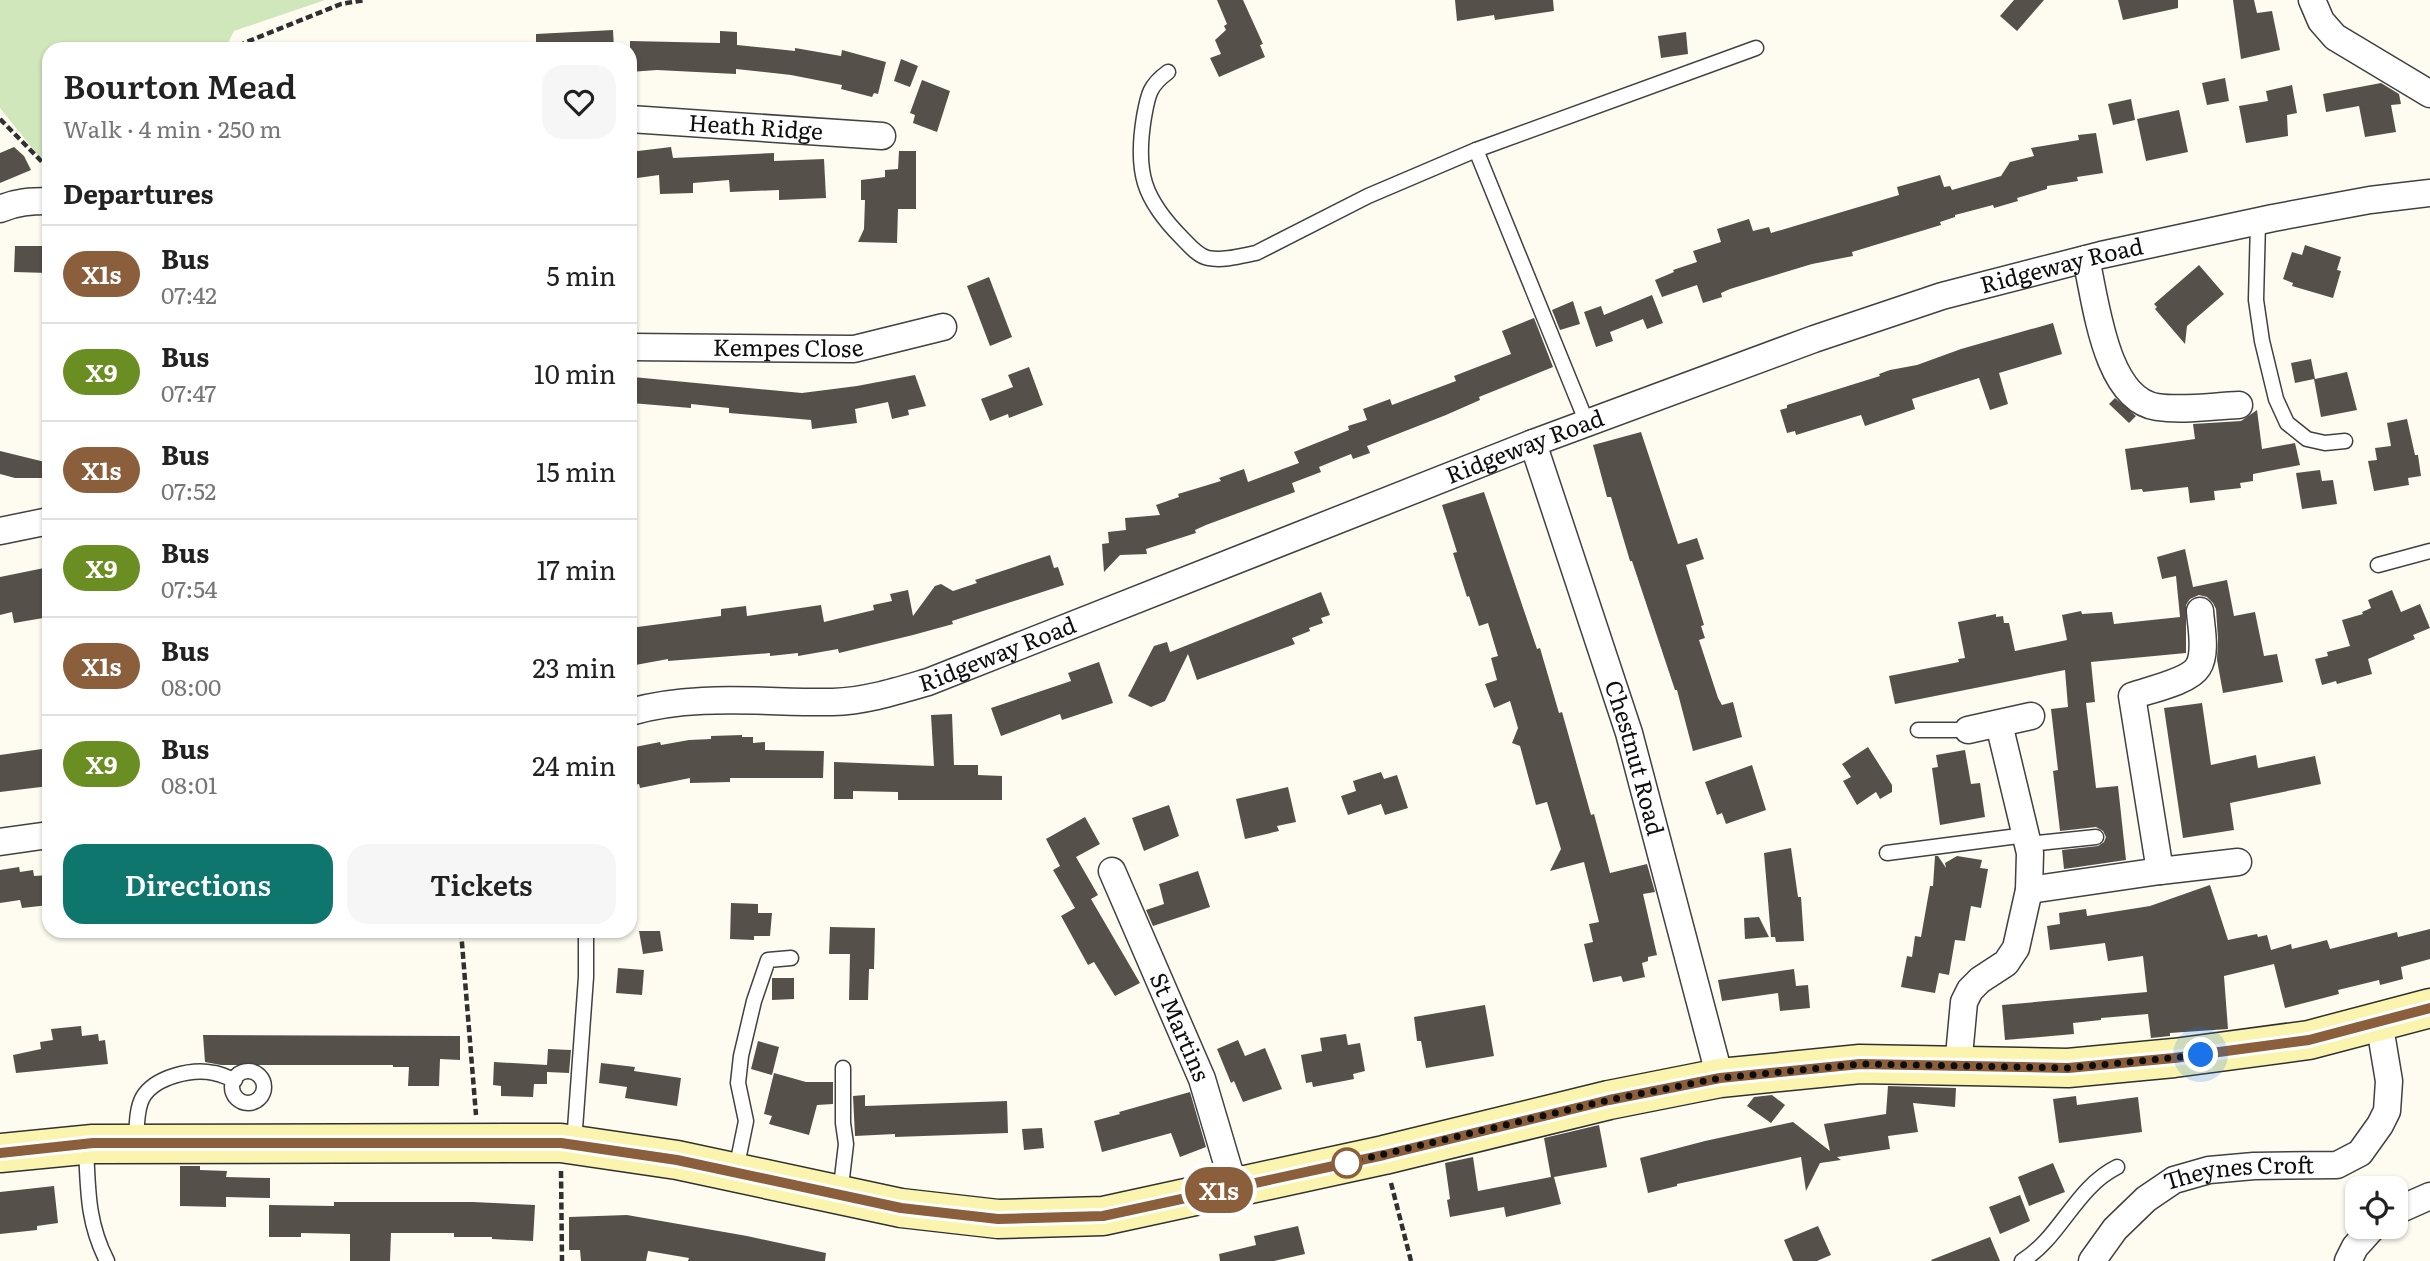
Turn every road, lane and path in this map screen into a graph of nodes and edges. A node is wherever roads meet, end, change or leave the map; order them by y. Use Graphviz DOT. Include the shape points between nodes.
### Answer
graph roads {
  1 [pos="365,0"];
  2 [pos="2312,0"];
  3 [pos="246,42"];
  4 [pos="1756,48"];
  5 [pos="1168,72"];
  6 [pos="2430,94"];
  7 [pos="0,119"];
  8 [pos="637,120"];
  9 [pos="881,136"];
  10 [pos="1476,150"];
  11 [pos="42,162"];
  12 [pos="2430,193"];
  13 [pos="42,202"];
  14 [pos="0,209"];
  15 [pos="2258,222"];
  16 [pos="2086,259"];
  17 [pos="943,327"];
  18 [pos="637,347"];
  19 [pos="2239,405"];
  20 [pos="1587,423"];
  21 [pos="2345,441"];
  22 [pos="1533,443"];
  23 [pos="0,531"];
  24 [pos="35,532"];
  25 [pos="2430,551"];
  26 [pos="2378,565"];
  27 [pos="2200,611"];
  28 [pos="637,711"];
  29 [pos="2031,716"];
  30 [pos="1999,724"];
  31 [pos="1918,730"];
  32 [pos="1968,730"];
  33 [pos="42,836"];
  34 [pos="2096,837"];
  35 [pos="2027,839"];
  36 [pos="0,842"];
  37 [pos="1887,853"];
  38 [pos="2238,862"];
  39 [pos="1112,871"];
  40 [pos="2160,871"];
  41 [pos="2029,890"];
  42 [pos="462,938"];
  43 [pos="586,938"];
  44 [pos="791,958"];
  45 [pos="2430,1008"];
  46 [pos="2379,1021"];
  47 [pos="1958,1067"];
  48 [pos="843,1068"];
  49 [pos="1720,1078"];
  50 [pos="235,1080"];
  51 [pos="477,1123"];
  52 [pos="136,1143"];
  53 [pos="86,1144"];
  54 [pos="567,1144"];
  55 [pos="0,1153"];
  56 [pos="1384,1155"];
  57 [pos="2117,1167"];
  58 [pos="736,1172"];
  59 [pos="1234,1187"];
  60 [pos="840,1195"];
  61 [pos="2430,1196"];
  62 [pos="2408,1206"];
  63 [pos="2362,1239"];
  64 [pos="107,1261"];
  65 [pos="562,1261"];
  66 [pos="1411,1261"];
  67 [pos="2022,1261"];
  68 [pos="2092,1261"];
  69 [pos="2348,1261"];
  1 -- 3 [label="path" via="341,4"];
  2 -- 6 [label="street" via="2335,37"];
  4 -- 10 [label="lane"];
  5 -- 10 [label="lane" via="1153,83 1147,100 1140,169 1166,222 1206,258 1256,253 1368,196"];
  7 -- 11 [label="path"];
  8 -- 9 [label="street, Heath Ridge"];
  10 -- 20 [label="lane"];
  12 -- 15 [label="street, Ridgeway Road"];
  13 -- 14 [label="street"];
  15 -- 16 [label="street, Ridgeway Road"];
  15 -- 21 [label="lane" via="2256,300 2276,399 2287,424 2307,439"];
  16 -- 19 [label="street" via="2105,341 2121,383 2135,398 2156,407"];
  16 -- 20 [label="street, Ridgeway Road" via="1942,296"];
  17 -- 18 [label="street, Kempes Close" via="854,349"];
  20 -- 22 [label="street, Ridgeway Road"];
  22 -- 28 [label="street, Ridgeway Road" via="928,682 834,702 725,699"];
  22 -- 49 [label="street, Chestnut Road" via="1629,733"];
  23 -- 24 [label="street"];
  25 -- 26 [label="lane"];
  27 -- 40 [label="street" via="2199,666 2187,677 2132,696"];
  29 -- 30 [label="street"];
  30 -- 32 [label="street"];
  30 -- 35 [label="street"];
  31 -- 32 [label="lane"];
  33 -- 36 [label="street"];
  34 -- 35 [label="lane"];
  35 -- 37 [label="lane"];
  35 -- 41 [label="street"];
  38 -- 40 [label="street"];
  39 -- 59 [label="street, St Martins" via="1202,1079"];
  40 -- 41 [label="street"];
  41 -- 47 [label="street" via="2016,948 2006,963 1970,990 1964,1002"];
  42 -- 51 [label="path"];
  43 -- 54 [label="lane" via="584,1002"];
  44 -- 58 [label="lane" via="768,960 754,1001 738,1083 747,1121"];
  45 -- 46 [label="street"];
  46 -- 47 [label="street" via="2309,1040 2174,1058 2068,1068"];
  46 -- 68 [label="street, Theynes Croft" via="2389,1081 2387,1111 2360,1153 2337,1166 2254,1166 2209,1170 2174,1180 2115,1229"];
  47 -- 49 [label="street" via="1860,1064"];
  48 -- 60 [label="lane" via="846,1144"];
  49 -- 56 [label="street"];
  50 -- 52 [label="lane" via="194,1071 156,1085 143,1098"];
  52 -- 53 [label="street"];
  52 -- 54 [label="street"];
  53 -- 55 [label="street"];
  53 -- 64 [label="lane" via="89,1213"];
  54 -- 58 [label="street"];
  54 -- 65 [label="path"];
  56 -- 59 [label="street"];
  56 -- 66 [label="path"];
  57 -- 67 [label="lane" via="2091,1185 2038,1249"];
  58 -- 60 [label="street"];
  59 -- 60 [label="street" via="1103,1216 998,1219 901,1208"];
  61 -- 62 [label="street"];
  63 -- 69 [label="street"];
}
